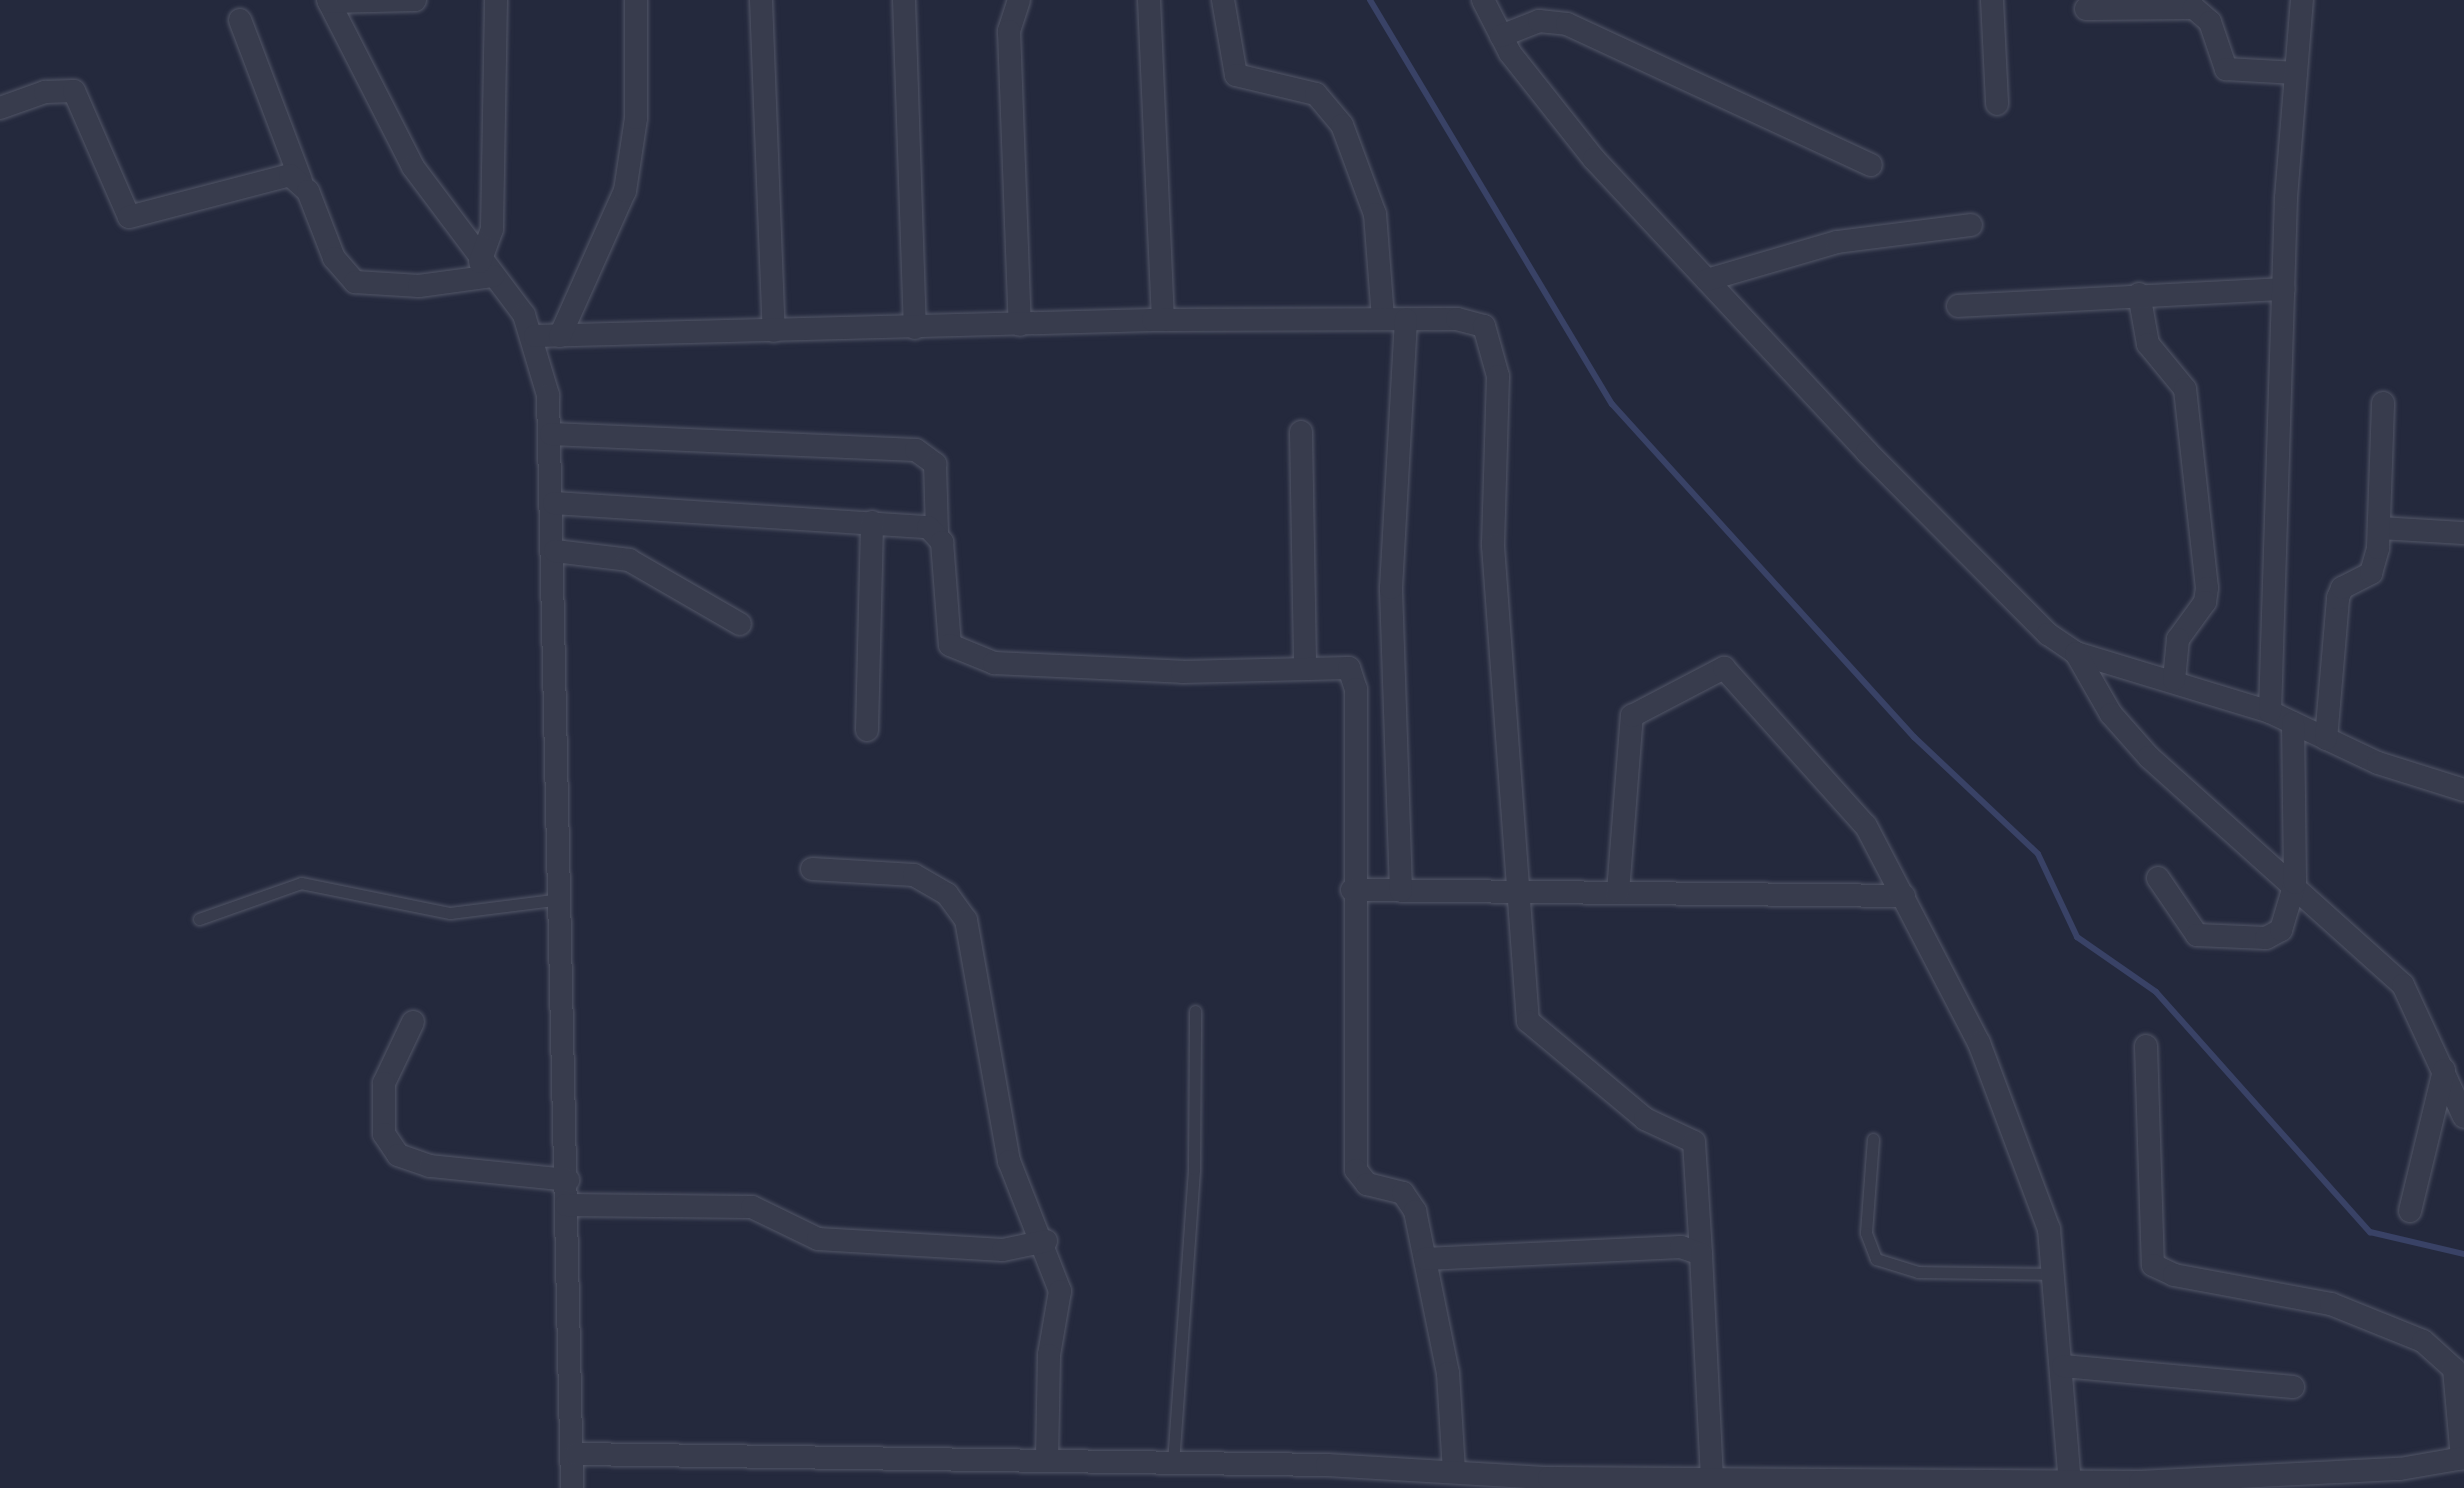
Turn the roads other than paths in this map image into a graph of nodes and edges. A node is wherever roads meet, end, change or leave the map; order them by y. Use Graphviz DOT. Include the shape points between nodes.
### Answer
graph roads {
  1 [pos="415,0"];
  2 [pos="496,0"];
  3 [pos="636,0"];
  4 [pos="761,0"];
  5 [pos="904,0"];
  6 [pos="1019,0"];
  7 [pos="1149,0"];
  8 [pos="1223,0"];
  9 [pos="1483,0"];
  10 [pos="1992,0"];
  11 [pos="2302,0"];
  12 [pos="329,1"];
  13 [pos="357,1"];
  14 [pos="2086,9"];
  15 [pos="240,20"];
  16 [pos="1501,36"];
  17 [pos="2296,73"];
  18 [pos="1997,104"];
  19 [pos="0,108"];
  20 [pos="1871,165"];
  21 [pos="301,181"];
  22 [pos="1971,225"];
  23 [pos="486,269"];
  24 [pos="1707,280"];
  25 [pos="2284,289"];
  26 [pos="2139,294"];
  27 [pos="1958,306"];
  28 [pos="1383,319"];
  29 [pos="1406,319"];
  30 [pos="1163,320"];
  31 [pos="1020,325"];
  32 [pos="915,328"];
  33 [pos="774,331"];
  34 [pos="535,336"];
  35 [pos="560,336"];
  36 [pos="2383,403"];
  37 [pos="1301,432"];
  38 [pos="551,434"];
  39 [pos="554,503"];
  40 [pos="872,522"];
  41 [pos="2379,528"];
  42 [pos="937,532"];
  43 [pos="2464,533"];
  44 [pos="555,551"];
  45 [pos="740,624"];
  46 [pos="2076,653"];
  47 [pos="1305,668"];
  48 [pos="2174,680"];
  49 [pos="2270,712"];
  50 [pos="2293,723"];
  51 [pos="867,730"];
  52 [pos="2326,739"];
  53 [pos="2464,790"];
  54 [pos="812,869"];
  55 [pos="2158,878"];
  56 [pos="2295,883"];
  57 [pos="1352,890"];
  58 [pos="1401,891"];
  59 [pos="1618,892"];
  60 [pos="1523,893"];
  61 [pos="1904,896"];
  62 [pos="562,899"];
  63 [pos="199,919"];
  64 [pos="1195,1011"];
  65 [pos="413,1022"];
  66 [pos="2146,1046"];
  67 [pos="2444,1070"];
  68 [pos="2464,1117"];
  69 [pos="1873,1139"];
  70 [pos="568,1180"];
  71 [pos="566,1205"];
  72 [pos="2410,1211"];
  73 [pos="1046,1241"];
  74 [pos="1701,1254"];
  75 [pos="1425,1259"];
  76 [pos="2055,1274"];
  77 [pos="2063,1366"];
  78 [pos="2293,1387"];
  79 [pos="576,1454"];
  80 [pos="2463,1458"];
  81 [pos="1047,1461"];
  82 [pos="1173,1463"];
  83 [pos="1327,1465"];
  84 [pos="1454,1472"];
  85 [pos="1712,1479"];
  86 [pos="2399,1479"];
  87 [pos="1651,1482"];
  88 [pos="2070,1482"];
  89 [pos="2238,1483"];
  90 [pos="2140,1485"];
  91 [pos="572,1488"];
  92 [pos="1324,1488"];
  1 -- 13 [label="street"];
  2 -- 23 [label="street" via="492,229"];
  3 -- 35 [label="street" via="636,118 625,191"];
  4 -- 33 [label="street"];
  5 -- 32 [label="street"];
  6 -- 31 [label="street" via="1009,31"];
  7 -- 30 [label="street"];
  8 -- 28 [label="street" via="1236,75 1316,94 1342,125 1373,203"];
  9 -- 16 [label="street"];
  10 -- 18 [label="street"];
  11 -- 17 [label="street"];
  12 -- 13 [label="street"];
  12 -- 23 [label="street" via="382,116"];
  14 -- 17 [label="street" via="2194,8 2210,22 2226,69"];
  15 -- 21 [label="street"];
  16 -- 20 [label="street" via="1539,21 1567,24"];
  16 -- 24 [label="street" via="1568,128"];
  17 -- 25 [label="street"];
  19 -- 21 [label="street" via="45,92 74,91 129,217 167,212 275,175"];
  21 -- 23 [label="street" via="334,258 355,282 419,286"];
  22 -- 24 [label="street" via="1837,242"];
  23 -- 34 [label="street"];
  24 -- 46 [label="street" via="2018,607"];
  25 -- 26 [label="street"];
  25 -- 49 [label="street"];
  26 -- 27 [label="street"];
  26 -- 48 [label="street" via="2148,344 2185,389 2207,588 2205,602 2178,639"];
  28 -- 29 [label="street"];
  28 -- 30 [label="street"];
  29 -- 58 [label="street" via="1391,588"];
  29 -- 60 [label="street" via="1474,319 1495,352 1493,546"];
  30 -- 31 [label="street"];
  31 -- 32 [label="street"];
  32 -- 33 [label="street"];
  33 -- 35 [label="street"];
  34 -- 35 [label="street"];
  34 -- 38 [label="street"];
  36 -- 41 [label="street"];
  37 -- 47 [label="street"];
  38 -- 39 [label="street"];
  38 -- 42 [label="street" via="916,450 935,464"];
  39 -- 40 [label="street"];
  39 -- 44 [label="street"];
  40 -- 42 [label="street"];
  40 -- 51 [label="street"];
  41 -- 43 [label="street"];
  41 -- 52 [label="street" via="2371,573 2342,588 2338,598"];
  42 -- 47 [label="street" via="950,645 975,659 1182,672"];
  44 -- 45 [label="street" via="629,560"];
  44 -- 62 [label="street"];
  46 -- 48 [label="street"];
  46 -- 56 [label="street" via="2111,714 2149,757"];
  47 -- 57 [label="street" via="1339,666 1354,676"];
  48 -- 49 [label="street"];
  49 -- 50 [label="street"];
  50 -- 52 [label="street"];
  50 -- 56 [label="street"];
  52 -- 53 [label="street" via="2412,777"];
  54 -- 73 [label="street" via="896,871 956,903 973,943 1009,1161"];
  55 -- 56 [label="street" via="2188,927 2207,939 2275,935 2288,918"];
  56 -- 67 [label="street" via="2403,985"];
  57 -- 58 [label="street"];
  57 -- 75 [label="street" via="1356,1170 1367,1184 1410,1200"];
  58 -- 60 [label="street"];
  59 -- 60 [label="street"];
  59 -- 61 [label="street"];
  59 -- 61 [label="street" via="1632,716 1724,668 1841,794"];
  60 -- 74 [label="street" via="1528,1021 1645,1119 1694,1142"];
  61 -- 76 [label="street" via="2025,1152"];
  62 -- 63 [label="lane" via="450,913 301,883"];
  62 -- 70 [label="street"];
  64 -- 82 [label="lane" via="1194,1169"];
  65 -- 70 [label="street" via="384,1083 384,1134 398,1155 430,1166"];
  66 -- 80 [label="street" via="2153,1265 2185,1278 2331,1304 2423,1341 2454,1369"];
  67 -- 68 [label="street"];
  67 -- 72 [label="street"];
  69 -- 76 [label="lane" via="1866,1233 1876,1259 1918,1272"];
  70 -- 71 [label="street"];
  71 -- 73 [label="street" via="752,1207 818,1239 1003,1250"];
  71 -- 79 [label="street"];
  73 -- 81 [label="street" via="1060,1291 1049,1355"];
  74 -- 75 [label="street" via="1681,1247"];
  74 -- 85 [label="street"];
  75 -- 84 [label="street" via="1448,1373"];
  76 -- 77 [label="street"];
  77 -- 78 [label="street"];
  77 -- 88 [label="street"];
  79 -- 81 [label="street"];
  79 -- 91 [label="street"];
  80 -- 86 [label="street"];
  81 -- 82 [label="street"];
  82 -- 83 [label="street"];
  83 -- 84 [label="street"];
  83 -- 92 [label="street"];
  84 -- 87 [label="street"];
  85 -- 87 [label="street"];
  85 -- 88 [label="street"];
  86 -- 89 [label="street"];
  88 -- 90 [label="street"];
  89 -- 90 [label="street"];
}
